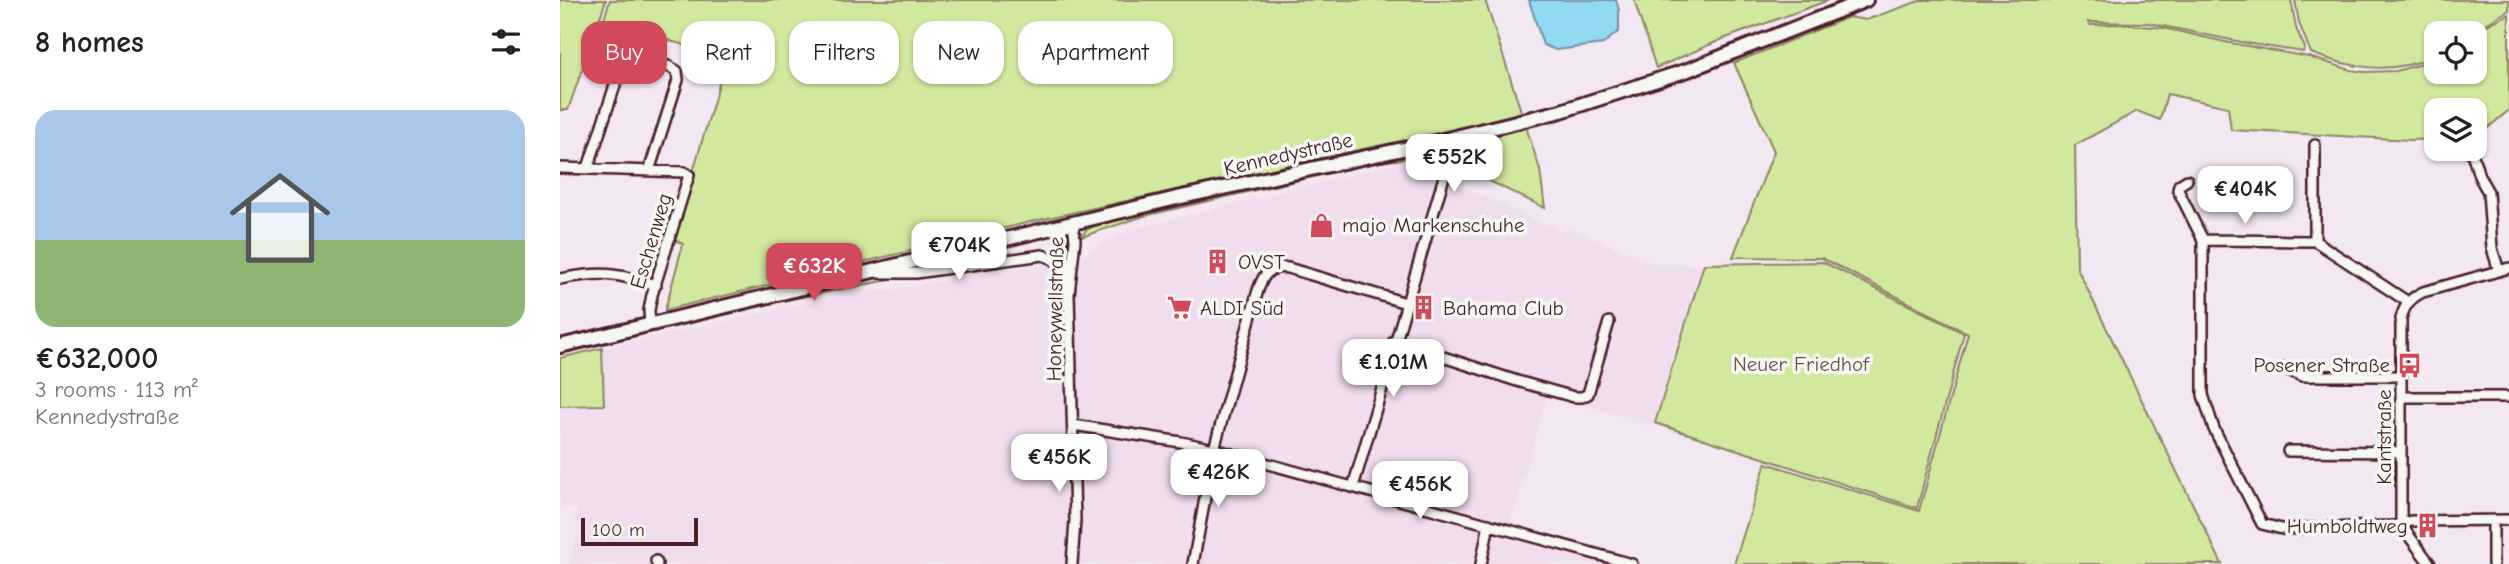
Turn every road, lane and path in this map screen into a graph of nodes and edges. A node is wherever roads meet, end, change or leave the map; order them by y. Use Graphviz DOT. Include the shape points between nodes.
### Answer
graph roads {
  1 [pos="1866,0"];
  2 [pos="1456,136"];
  3 [pos="2315,145"];
  4 [pos="1414,146"];
  5 [pos="2475,161"];
  6 [pos="1447,164"];
  7 [pos="560,167"];
  8 [pos="588,168"];
  9 [pos="649,170"];
  10 [pos="2187,180"];
  11 [pos="1067,224"];
  12 [pos="2203,240"];
  13 [pos="2315,241"];
  14 [pos="2509,268"];
  15 [pos="2499,271"];
  16 [pos="871,272"];
  17 [pos="1065,277"];
  18 [pos="560,279"];
  19 [pos="656,285"];
  20 [pos="1069,294"];
  21 [pos="2408,302"];
  22 [pos="1406,303"];
  23 [pos="1609,323"];
  24 [pos="650,325"];
  25 [pos="1394,341"];
  26 [pos="560,346"];
  27 [pos="2284,368"];
  28 [pos="2401,376"];
  29 [pos="2401,397"];
  30 [pos="2509,397"];
  31 [pos="1073,425"];
  32 [pos="1214,449"];
  33 [pos="2288,451"];
  34 [pos="2401,452"];
  35 [pos="1353,487"];
  36 [pos="2509,520"];
  37 [pos="2493,521"];
  38 [pos="1489,524"];
  39 [pos="2401,524"];
  40 [pos="1072,564"];
  41 [pos="1193,564"];
  42 [pos="1481,564"];
  43 [pos="1632,564"];
  44 [pos="2430,564"];
  45 [pos="2493,564"];
  1 -- 2 [label="main road, Kennedystraße" via="1603,99"];
  2 -- 4 [label="main road, Kennedystraße"];
  2 -- 6 [label="street"];
  3 -- 13 [label="street"];
  4 -- 6 [label="street" via="1440,153"];
  4 -- 11 [label="main road, Kennedystraße"];
  5 -- 15 [label="street" via="2488,192 2492,248"];
  6 -- 22 [label="street"];
  7 -- 8 [label="street"];
  8 -- 9 [label="street"];
  8 -- 9 [label="street" via="620,70 632,64 668,66 677,71 678,80"];
  9 -- 19 [label="street, Eschenweg" via="684,172 690,178"];
  10 -- 12 [label="street" via="2178,190"];
  11 -- 16 [label="main road, Kennedystraße"];
  11 -- 17 [label="street, Honeywellstraße"];
  11 -- 20 [label="street, Honeywellstraße" via="1076,240"];
  12 -- 13 [label="street"];
  12 -- 39 [label="street" via="2203,395 2214,429 2262,524 2282,529"];
  13 -- 21 [label="street"];
  14 -- 15 [label="street"];
  15 -- 21 [label="street" via="2423,292"];
  16 -- 17 [label="street, Kennedystraße" via="916,273 1042,255 1057,261"];
  16 -- 24 [label="main road, Kennedystraße"];
  17 -- 20 [label="street"];
  18 -- 19 [label="street" via="599,273"];
  19 -- 24 [label="street, Eschenweg"];
  20 -- 31 [label="street, Honeywellstraße"];
  21 -- 28 [label="street, Kantstraße" via="2401,319"];
  22 -- 25 [label="street"];
  22 -- 32 [label="street" via="1288,268 1268,271 1258,289"];
  23 -- 25 [label="street" via="1588,394 1582,397"];
  24 -- 26 [label="main road, Kennedystraße"];
  25 -- 35 [label="street"];
  27 -- 28 [label="street" via="2302,376"];
  28 -- 29 [label="street, Kantstraße"];
  29 -- 30 [label="street"];
  29 -- 34 [label="street, Kantstraße"];
  31 -- 32 [label="street"];
  31 -- 40 [label="street, Honeywellstraße"];
  32 -- 35 [label="street"];
  32 -- 41 [label="street"];
  33 -- 34 [label="street"];
  34 -- 39 [label="street, Kantstraße"];
  35 -- 38 [label="street"];
  36 -- 37 [label="street"];
  37 -- 39 [label="street"];
  37 -- 45 [label="street"];
  38 -- 42 [label="street"];
  38 -- 43 [label="street"];
  39 -- 44 [label="street"];
}
